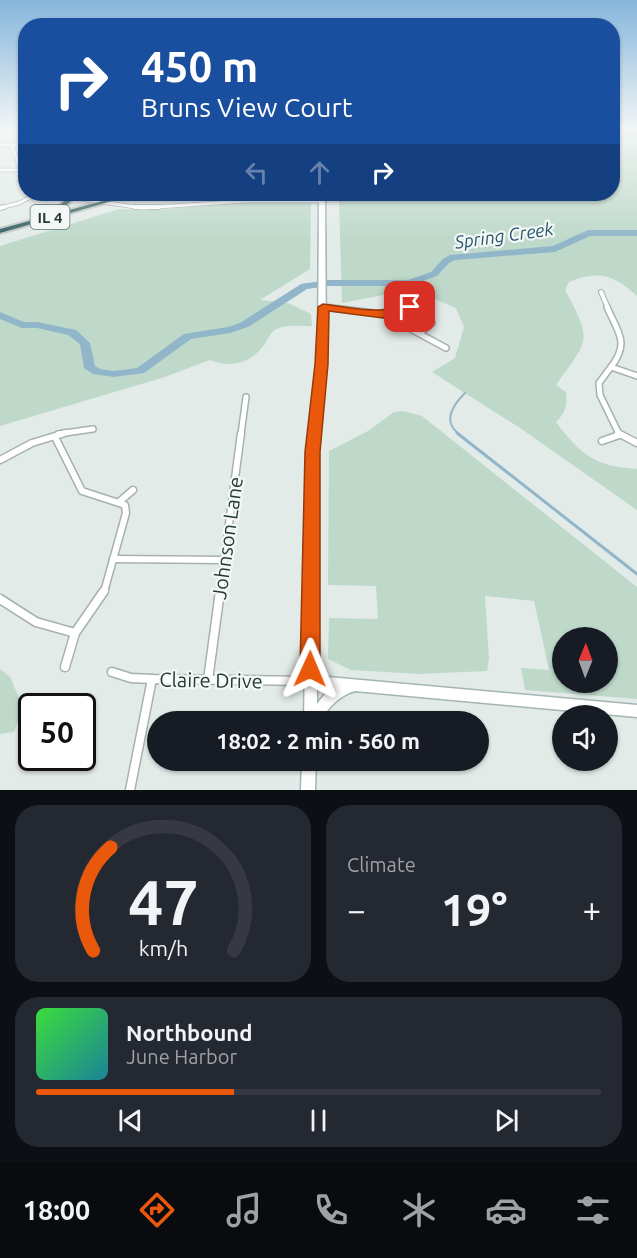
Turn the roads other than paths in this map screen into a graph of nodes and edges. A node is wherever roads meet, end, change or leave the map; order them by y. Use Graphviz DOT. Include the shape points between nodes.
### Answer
graph roads {
  1 [pos="0,170"];
  2 [pos="18,170"];
  3 [pos="22,201"];
  4 [pos="68,201"];
  5 [pos="83,201"];
  6 [pos="84,201"];
  7 [pos="90,201"];
  8 [pos="106,201"];
  9 [pos="117,201"];
  10 [pos="238,201"];
  11 [pos="322,201"];
  12 [pos="99,203"];
  13 [pos="62,207"];
  14 [pos="123,207"];
  15 [pos="0,208"];
  16 [pos="0,224"];
  17 [pos="0,230"];
  18 [pos="324,272"];
  19 [pos="601,292"];
  20 [pos="323,307"];
  21 [pos="383,314"];
  22 [pos="420,333"];
  23 [pos="446,348"];
  24 [pos="611,367"];
  25 [pos="637,376"];
  26 [pos="246,397"];
  27 [pos="93,429"];
  28 [pos="620,435"];
  29 [pos="55,436"];
  30 [pos="602,441"];
  31 [pos="637,443"];
  32 [pos="0,460"];
  33 [pos="134,489"];
  34 [pos="119,502"];
  35 [pos="113,560"];
  36 [pos="224,560"];
  37 [pos="0,599"];
  38 [pos="75,633"];
  39 [pos="65,667"];
  40 [pos="112,672"];
  41 [pos="152,679"];
  42 [pos="208,680"];
  43 [pos="310,681"];
  44 [pos="359,685"];
  45 [pos="311,711"];
  46 [pos="318,711"];
  47 [pos="637,711"];
  48 [pos="309,771"];
  49 [pos="130,790"];
  50 [pos="308,790"];
  1 -- 2 [label="street"];
  3 -- 15 [label="street"];
  4 -- 13 [label="highway"];
  5 -- 13 [label="highway, IL 4"];
  6 -- 17 [label="highway"];
  7 -- 12 [label="street"];
  8 -- 12 [label="highway, IL 4"];
  9 -- 14 [label="highway"];
  10 -- 14 [label="street"];
  11 -- 18 [label="main road"];
  12 -- 14 [label="street"];
  12 -- 17 [label="highway, IL 4"];
  13 -- 16 [label="highway, IL 4"];
  18 -- 20 [label="main road"];
  19 -- 24 [label="street" via="622,342 621,354"];
  20 -- 21 [label="street"];
  20 -- 43 [label="main road" via="313,452"];
  21 -- 22 [label="street"];
  21 -- 22 [label="street" via="404,307 422,310 432,323"];
  22 -- 23 [label="street"];
  24 -- 25 [label="street"];
  24 -- 28 [label="street" via="598,389"];
  26 -- 36 [label="street, Johnson Lane"];
  27 -- 29 [label="street" via="75,429"];
  28 -- 30 [label="street"];
  28 -- 31 [label="street"];
  29 -- 32 [label="street" via="15,450"];
  29 -- 34 [label="street" via="82,491"];
  33 -- 34 [label="street"];
  34 -- 35 [label="street" via="125,505 126,513"];
  35 -- 36 [label="street"];
  35 -- 38 [label="street" via="103,594"];
  36 -- 42 [label="street, Johnson Lane"];
  37 -- 38 [label="street" via="36,622"];
  38 -- 39 [label="street"];
  40 -- 41 [label="street, Claire Drive"];
  41 -- 42 [label="street, Claire Drive"];
  41 -- 49 [label="street"];
  42 -- 43 [label="street, Claire Drive"];
  43 -- 44 [label="main road"];
  43 -- 45 [label="main road"];
  44 -- 46 [label="main road" via="337,692"];
  44 -- 47 [label="main road"];
  48 -- 50 [label="main road"];
}
